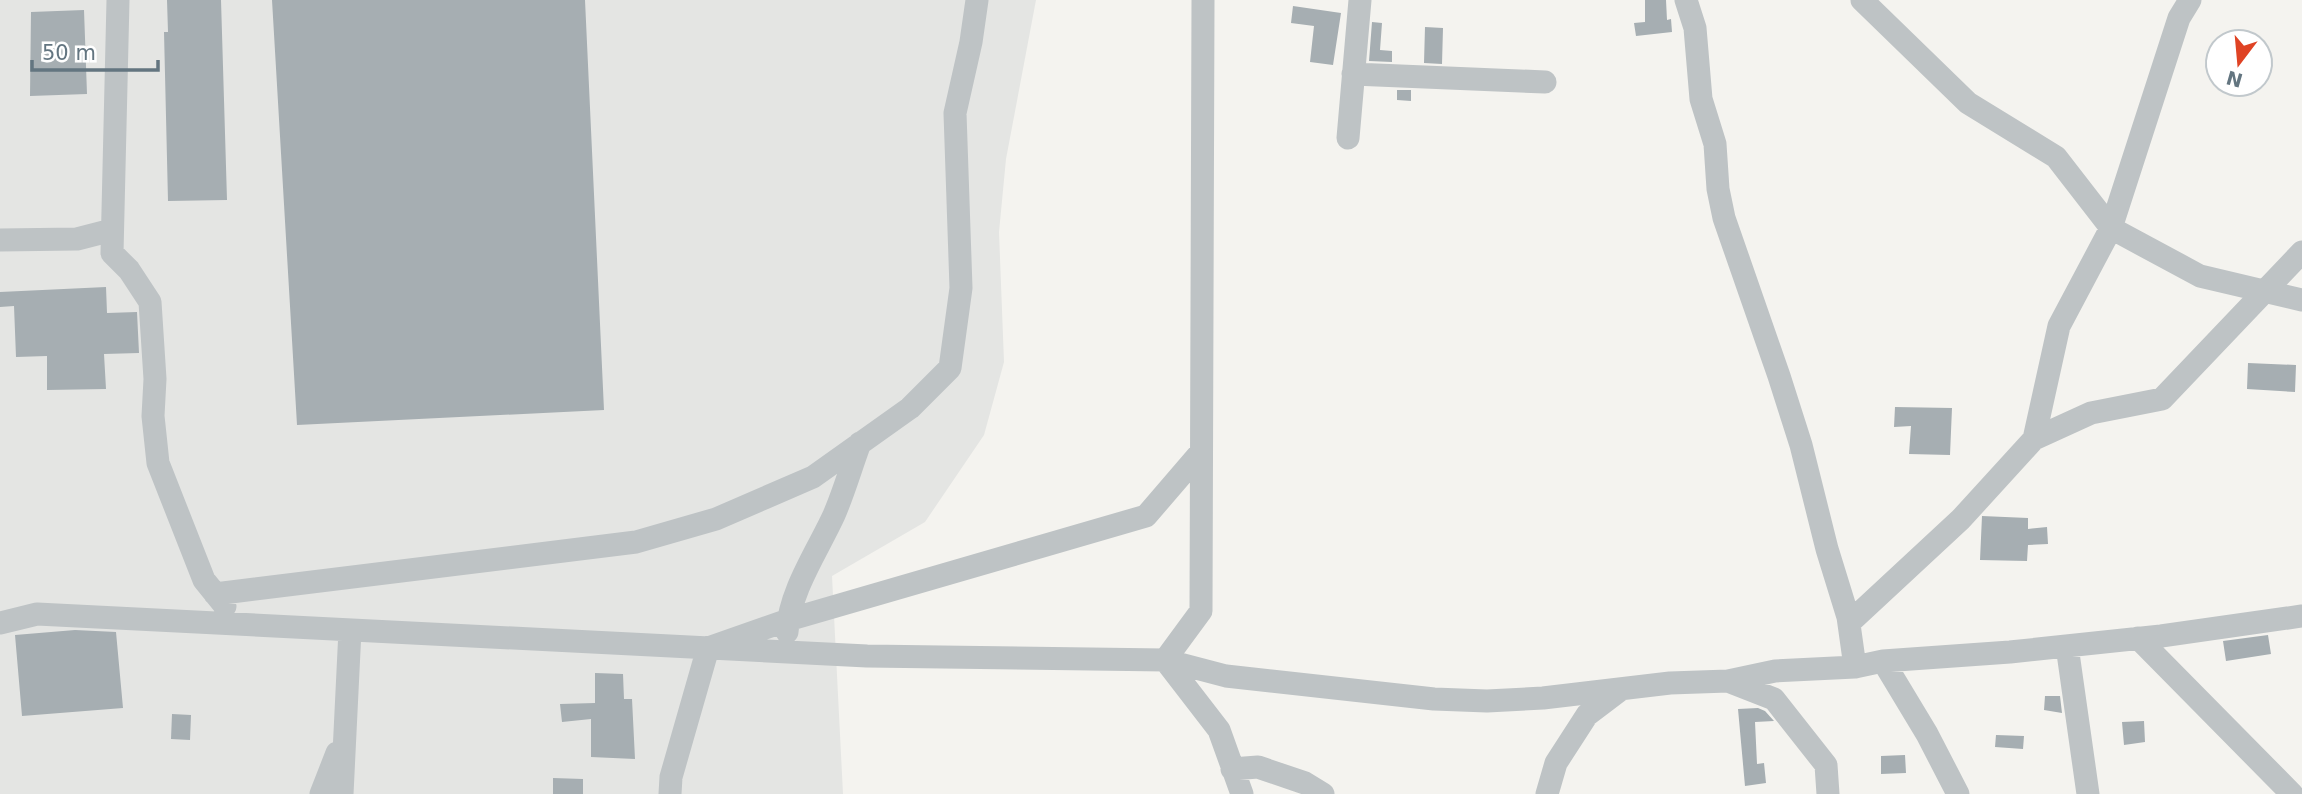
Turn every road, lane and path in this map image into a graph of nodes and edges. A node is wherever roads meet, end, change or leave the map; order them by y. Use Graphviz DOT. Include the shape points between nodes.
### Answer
graph roads {
  1 [pos="118,0"];
  2 [pos="978,0"];
  3 [pos="1203,0"];
  4 [pos="1360,0"];
  5 [pos="1686,0"];
  6 [pos="1862,0"];
  7 [pos="2190,0"];
  8 [pos="1353,74"];
  9 [pos="1545,82"];
  10 [pos="1348,138"];
  11 [pos="2111,228"];
  12 [pos="112,230"];
  13 [pos="0,240"];
  14 [pos="2302,252"];
  15 [pos="2265,291"];
  16 [pos="2302,300"];
  17 [pos="2034,439"];
  18 [pos="860,443"];
  19 [pos="1201,452"];
  20 [pos="215,594"];
  21 [pos="2302,616"];
  22 [pos="788,620"];
  23 [pos="0,623"];
  24 [pos="1849,623"];
  25 [pos="240,624"];
  26 [pos="349,630"];
  27 [pos="2138,638"];
  28 [pos="2067,646"];
  29 [pos="708,648"];
  30 [pos="786,652"];
  31 [pos="1165,660"];
  32 [pos="1883,661"];
  33 [pos="1855,667"];
  34 [pos="1728,681"];
  35 [pos="1622,688"];
  36 [pos="344,733"];
  37 [pos="1232,769"];
  38 [pos="321,794"];
  39 [pos="342,794"];
  40 [pos="670,794"];
  41 [pos="1242,794"];
  42 [pos="1323,794"];
  43 [pos="1547,794"];
  44 [pos="1828,794"];
  45 [pos="1958,794"];
  46 [pos="2088,794"];
  47 [pos="2292,794"];
  1 -- 12 [label="street"];
  2 -- 18 [label="street" via="955,113 961,288 950,368 910,408"];
  3 -- 19 [label="street"];
  4 -- 8 [label="street"];
  5 -- 24 [label="street" via="1695,28 1702,99 1715,144 1724,218 1783,387"];
  6 -- 11 [label="street" via="1968,103 2056,157"];
  7 -- 11 [label="street" via="2179,18"];
  8 -- 9 [label="street"];
  8 -- 10 [label="street"];
  11 -- 15 [label="street" via="2200,276"];
  11 -- 17 [label="street" via="2059,326"];
  12 -- 13 [label="street" via="77,239"];
  12 -- 20 [label="street" via="112,253 150,302 158,463 204,580"];
  14 -- 15 [label="street"];
  15 -- 16 [label="street"];
  15 -- 17 [label="street" via="2162,399 2091,413"];
  17 -- 24 [label="street" via="1961,519"];
  18 -- 20 [label="street" via="813,477 716,519 636,542"];
  18 -- 22 [label="street"];
  19 -- 22 [label="street" via="1146,516"];
  19 -- 31 [label="street" via="1201,611"];
  20 -- 25 [label="street"];
  21 -- 27 [label="street"];
  22 -- 29 [label="street"];
  22 -- 30 [label="street"];
  23 -- 25 [label="street" via="37,614"];
  24 -- 33 [label="street"];
  25 -- 26 [label="street"];
  26 -- 29 [label="street"];
  26 -- 36 [label="street"];
  27 -- 28 [label="street"];
  27 -- 47 [label="street"];
  28 -- 32 [label="street"];
  28 -- 46 [label="street"];
  29 -- 30 [label="street"];
  29 -- 40 [label="street"];
  30 -- 31 [label="street"];
  31 -- 35 [label="street" via="1226,676 1434,699 1543,698"];
  31 -- 37 [label="street" via="1219,730"];
  32 -- 33 [label="street"];
  32 -- 45 [label="street"];
  33 -- 34 [label="street" via="1774,671"];
  34 -- 35 [label="street"];
  34 -- 44 [label="street" via="1774,699 1826,765"];
  35 -- 43 [label="street" via="1587,715 1556,763"];
  36 -- 38 [label="street"];
  36 -- 39 [label="street"];
  37 -- 41 [label="street"];
  37 -- 42 [label="street" via="1258,766"];
}
